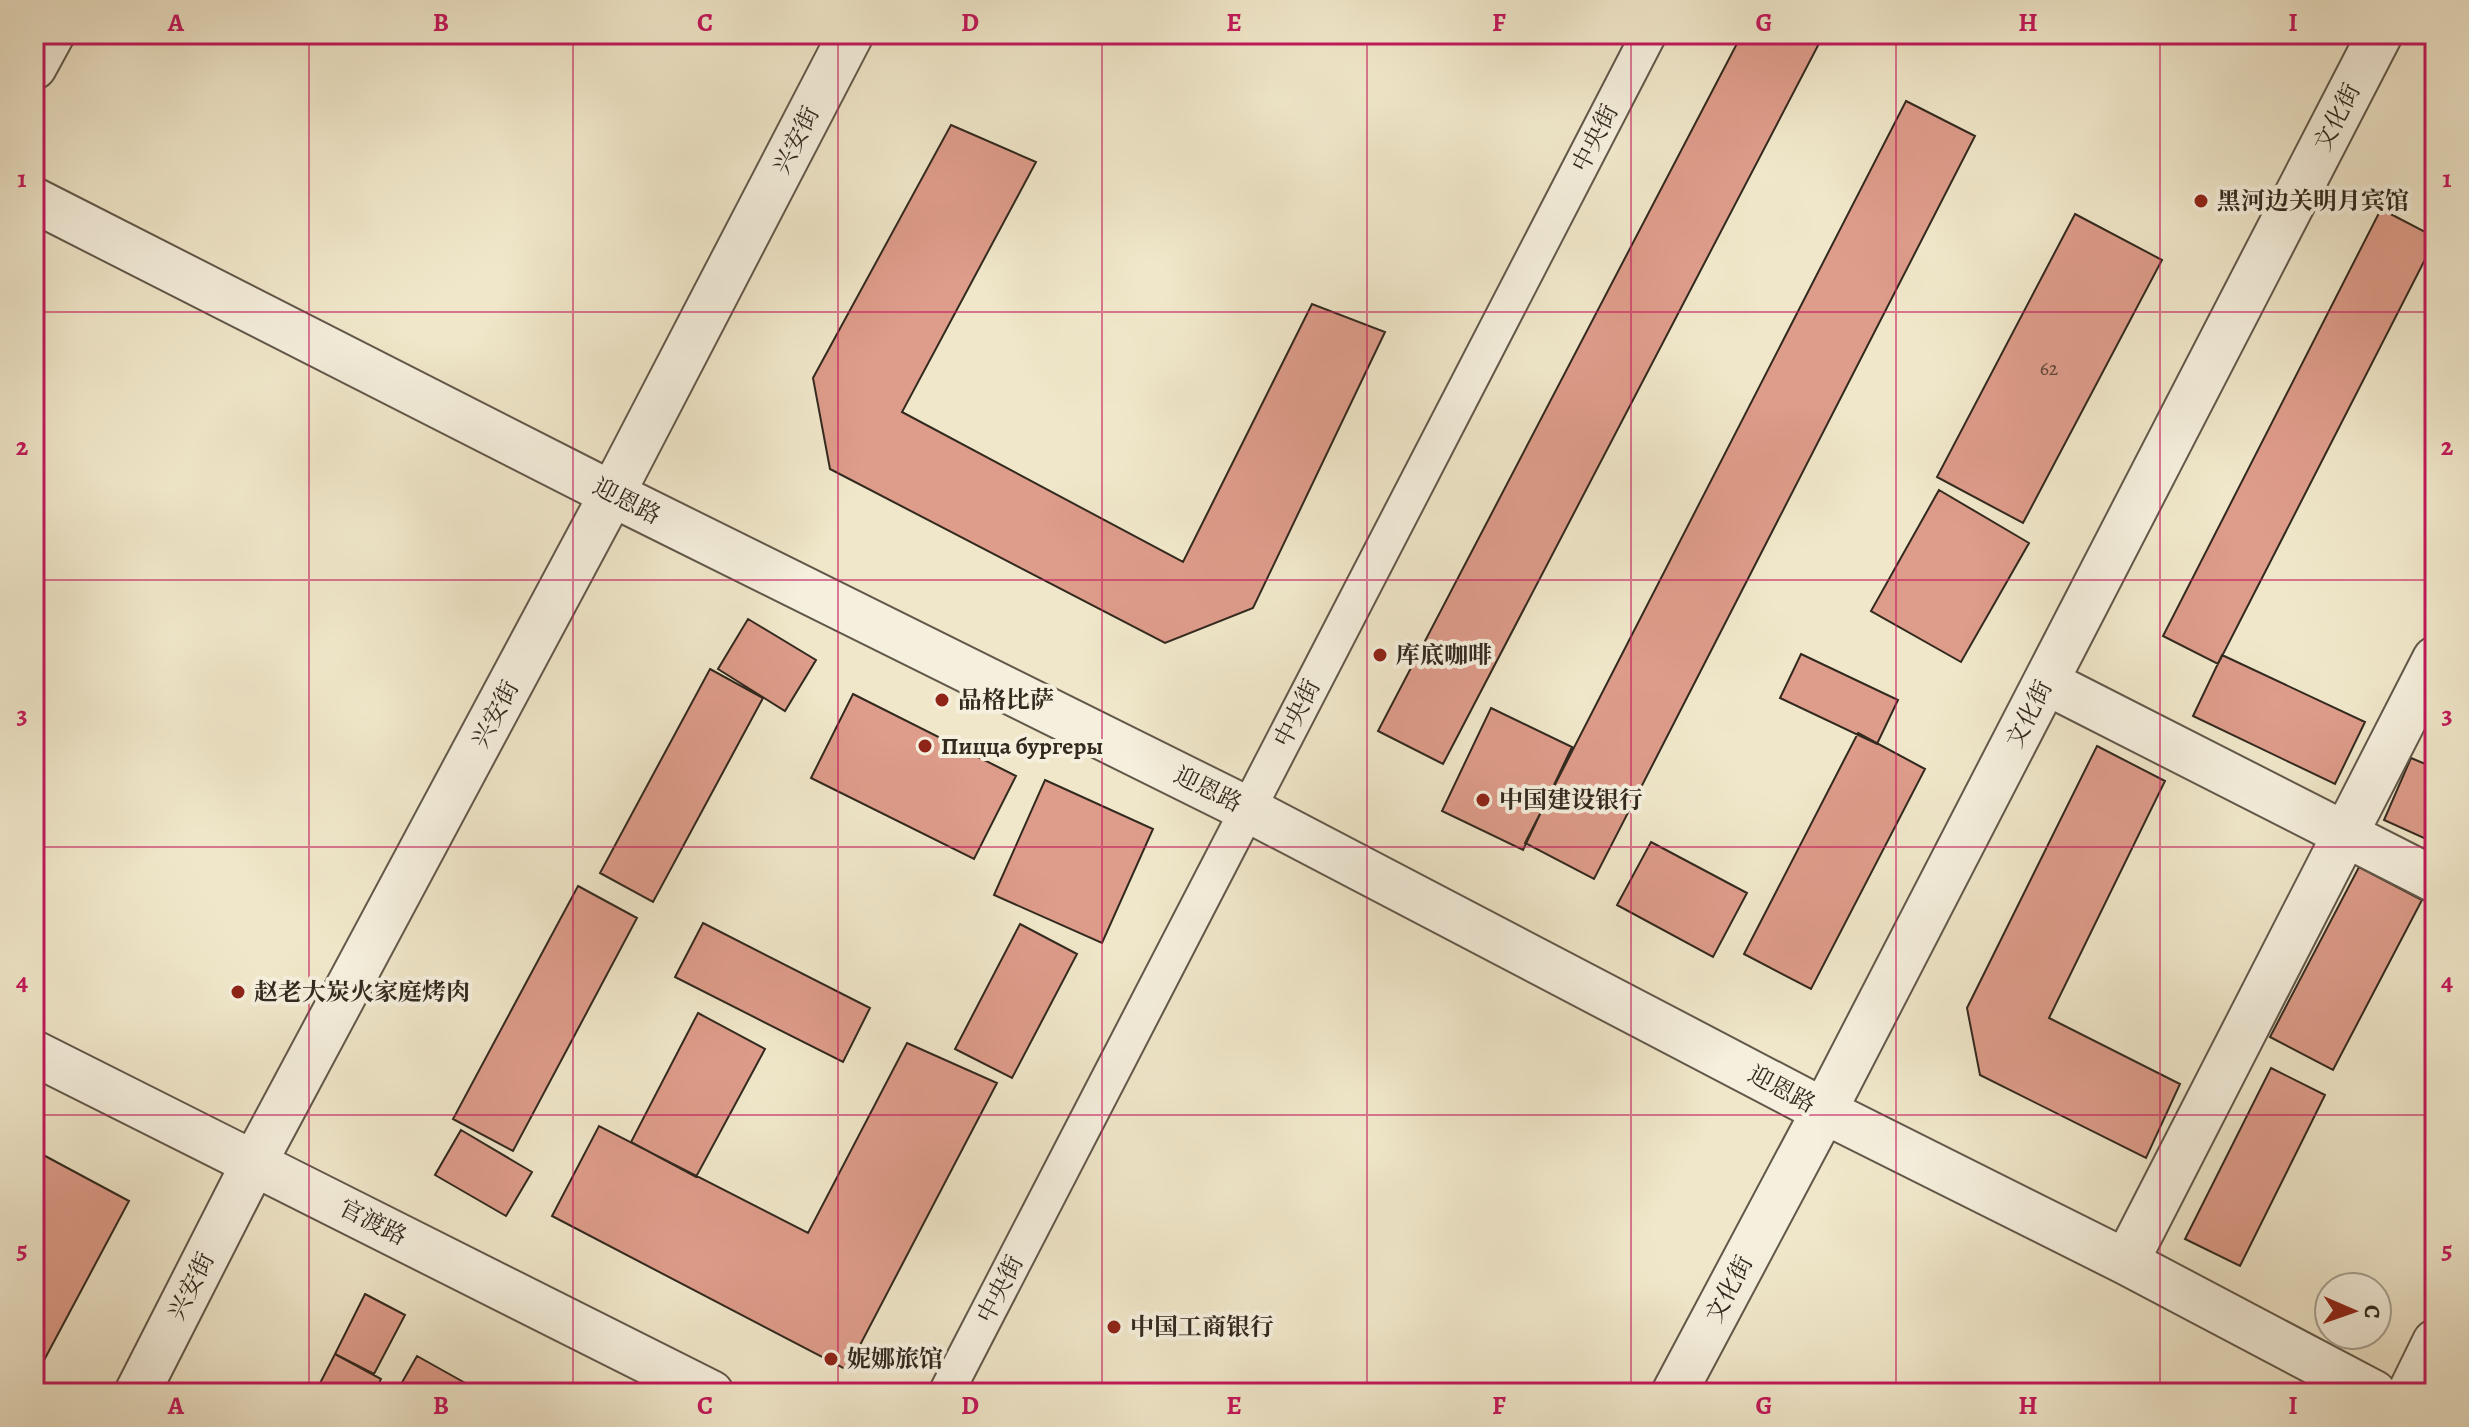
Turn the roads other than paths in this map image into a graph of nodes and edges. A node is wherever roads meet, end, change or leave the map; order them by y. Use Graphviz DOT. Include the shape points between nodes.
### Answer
graph roads {
  1 [pos="52,34"];
  2 [pos="851,34"];
  3 [pos="1649,34"];
  4 [pos="2380,34"];
  5 [pos="34,67"];
  6 [pos="34,200"];
  7 [pos="612,494"];
  8 [pos="2435,659"];
  9 [pos="2046,682"];
  10 [pos="1247,809"];
  11 [pos="2345,835"];
  12 [pos="2435,880"];
  13 [pos="34,1053"];
  14 [pos="1824,1111"];
  15 [pos="254,1163"];
  16 [pos="2126,1262"];
  17 [pos="2435,1342"];
  18 [pos="137,1393"];
  19 [pos="711,1393"];
  20 [pos="946,1393"];
  21 [pos="1674,1393"];
  22 [pos="2374,1393"];
  23 [pos="2410,1393"];
  1 -- 5 [label="street"];
  2 -- 7 [label="street, 兴安街"];
  3 -- 10 [label="street, 中央街"];
  4 -- 9 [label="street, 文化街"];
  6 -- 7 [label="street, 迎恩路"];
  7 -- 10 [label="street, 迎恩路"];
  7 -- 15 [label="street, 兴安街"];
  8 -- 11 [label="street"];
  9 -- 11 [label="street"];
  9 -- 14 [label="street, 文化街"];
  10 -- 14 [label="street, 迎恩路"];
  10 -- 20 [label="street, 中央街"];
  11 -- 12 [label="street"];
  11 -- 16 [label="street"];
  13 -- 15 [label="street, 官渡路"];
  14 -- 16 [label="street, 迎恩路"];
  14 -- 21 [label="street, 文化街"];
  15 -- 18 [label="street, 兴安街"];
  15 -- 19 [label="street, 官渡路"];
  16 -- 22 [label="street, 迎恩路"];
  17 -- 23 [label="street"];
}
